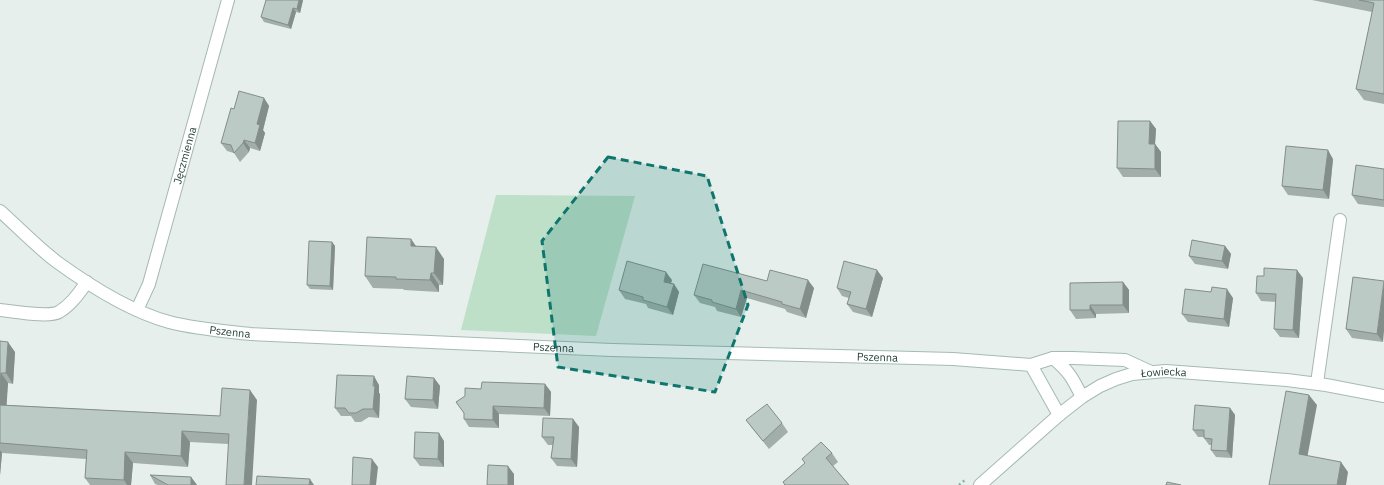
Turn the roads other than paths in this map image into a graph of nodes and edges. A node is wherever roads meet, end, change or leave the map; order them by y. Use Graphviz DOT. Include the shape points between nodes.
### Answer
graph roads {
  1 [pos="228,0"];
  2 [pos="0,211"];
  3 [pos="1340,220"];
  4 [pos="87,282"];
  5 [pos="0,310"];
  6 [pos="137,310"];
  7 [pos="1053,358"];
  8 [pos="1030,365"];
  9 [pos="1149,371"];
  10 [pos="1317,383"];
  11 [pos="1384,396"];
  12 [pos="1082,397"];
  13 [pos="1059,414"];
  14 [pos="980,485"];
  1 -- 6 [label="street, Jęczmienna" via="149,284"];
  2 -- 4 [label="street, Pszenna" via="56,261"];
  3 -- 10 [label="street"];
  4 -- 5 [label="street" via="72,302 58,312 38,314"];
  4 -- 6 [label="street, Pszenna"];
  6 -- 8 [label="street, Pszenna" via="168,322 202,329 251,334"];
  7 -- 8 [label="street, Pszenna"];
  7 -- 9 [label="street, Pszenna" via="1125,360"];
  7 -- 12 [label="street" via="1065,368"];
  8 -- 13 [label="street"];
  9 -- 10 [label="street, Łowiecka"];
  9 -- 12 [label="street, Łowiecka" via="1116,379"];
  10 -- 11 [label="street, Łowiecka"];
  12 -- 13 [label="street, Łowiecka"];
  13 -- 14 [label="street, Łowiecka"];
}
